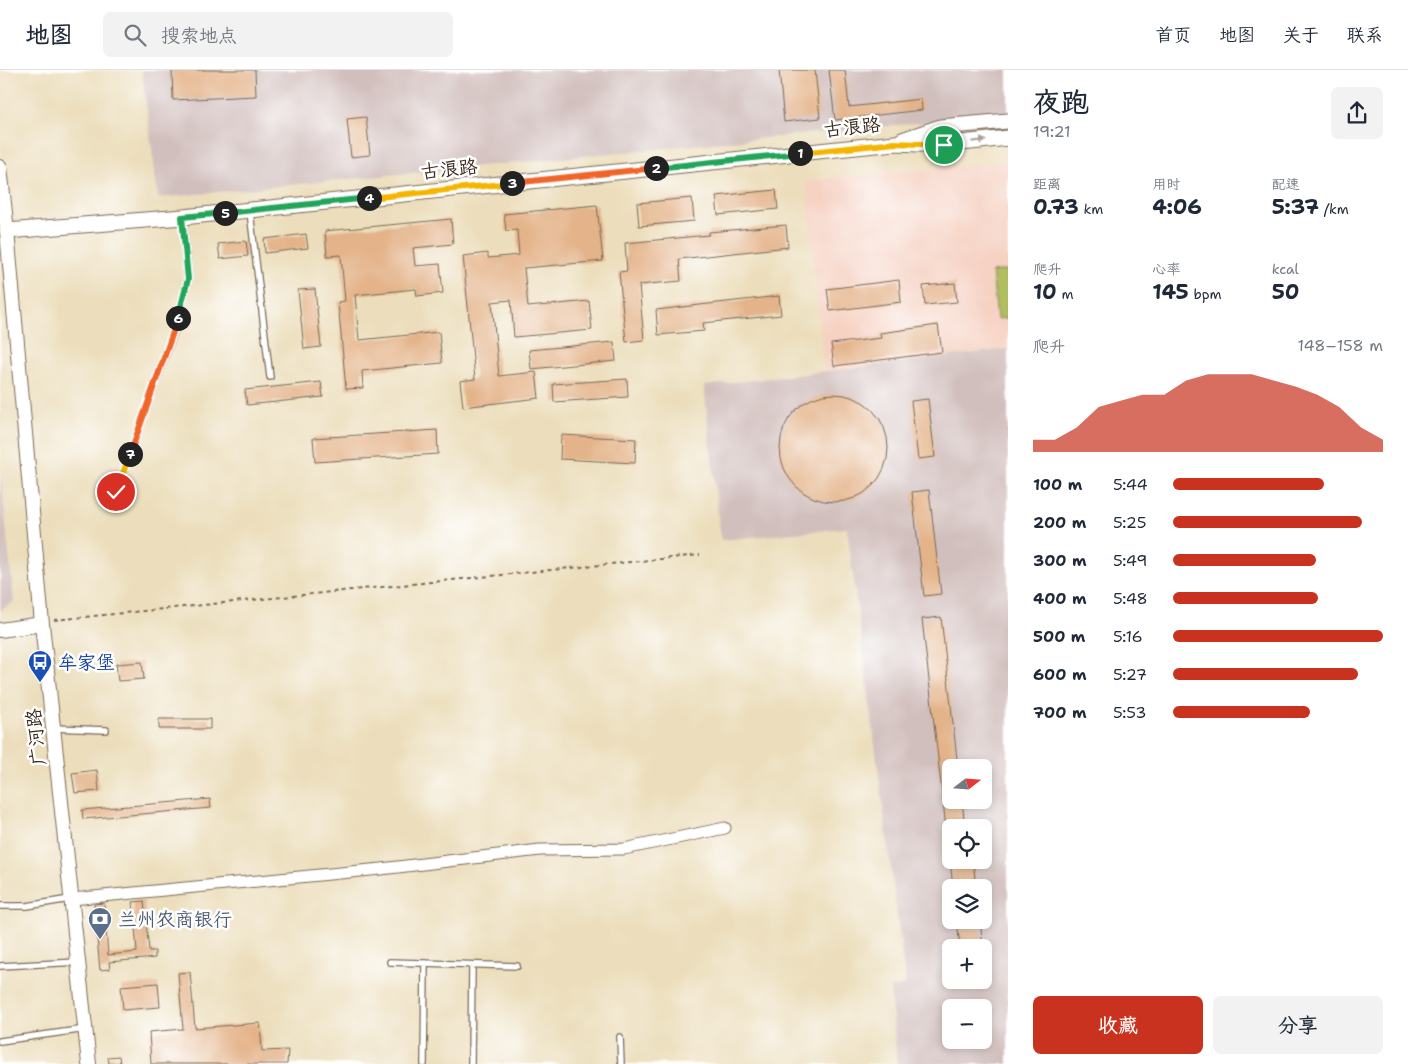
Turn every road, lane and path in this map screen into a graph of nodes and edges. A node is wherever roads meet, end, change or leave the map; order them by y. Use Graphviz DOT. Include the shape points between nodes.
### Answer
graph roads {
  1 [pos="1008,121"];
  2 [pos="1008,138"];
  3 [pos="895,143"];
  4 [pos="0,168"];
  5 [pos="250,210"];
  6 [pos="182,217"];
  7 [pos="4,232"];
  8 [pos="270,377"];
  9 [pos="116,492"];
  10 [pos="700,554"];
  11 [pos="42,624"];
  12 [pos="0,630"];
  13 [pos="54,728"];
  14 [pos="106,730"];
  15 [pos="724,828"];
  16 [pos="72,899"];
  17 [pos="0,906"];
  18 [pos="79,962"];
  19 [pos="390,962"];
  20 [pos="425,963"];
  21 [pos="472,965"];
  22 [pos="0,966"];
  23 [pos="517,966"];
  24 [pos="86,1029"];
  25 [pos="620,1037"];
  26 [pos="0,1041"];
  27 [pos="89,1064"];
  28 [pos="424,1064"];
  29 [pos="471,1064"];
  30 [pos="621,1064"];
  1 -- 3 [label="main road, 古浪路" via="940,127"];
  3 -- 2 [label="main road, 古浪路, one-way" via="944,145"];
  3 -- 5 [label="main road, 古浪路"];
  4 -- 7 [label="street, 广河路"];
  5 -- 6 [label="main road, 古浪路"];
  5 -- 8 [label="lane"];
  6 -- 7 [label="main road, 古浪路"];
  6 -- 9 [label="lane" via="188,279 176,327"];
  7 -- 11 [label="street, 广河路"];
  10 -- 11 [label="path" via="55,619"];
  11 -- 12 [label="street"];
  11 -- 13 [label="street, 广河路"];
  13 -- 14 [label="lane"];
  13 -- 16 [label="street, 广河路"];
  15 -- 16 [label="street" via="624,849 540,850"];
  16 -- 17 [label="lane" via="27,906"];
  16 -- 18 [label="street, 广河路"];
  18 -- 22 [label="lane"];
  18 -- 24 [label="street, 广河路"];
  19 -- 20 [label="lane"];
  20 -- 21 [label="lane"];
  20 -- 28 [label="lane"];
  21 -- 23 [label="lane"];
  21 -- 29 [label="lane"];
  24 -- 26 [label="lane"];
  24 -- 27 [label="street, 广河路"];
  25 -- 30 [label="lane"];
}
